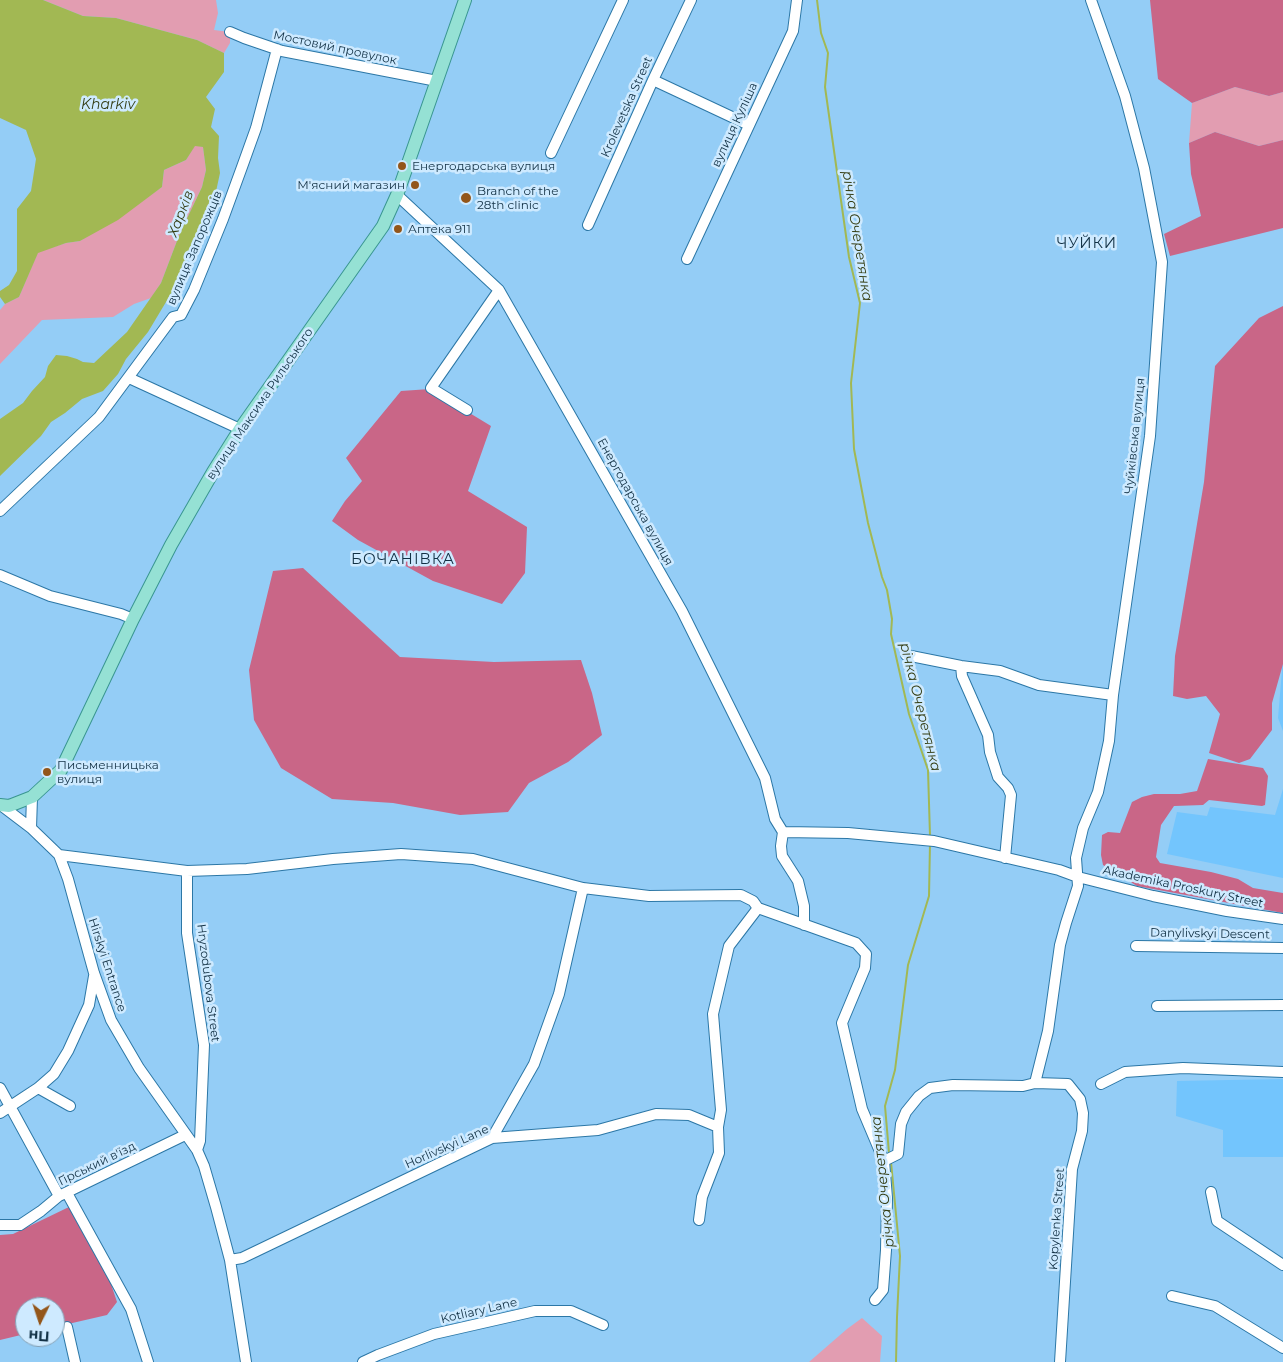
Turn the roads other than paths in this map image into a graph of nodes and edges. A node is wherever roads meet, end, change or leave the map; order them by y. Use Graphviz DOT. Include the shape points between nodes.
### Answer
graph roads {
  1 [pos="465,0"];
  2 [pos="622,0"];
  3 [pos="691,0"];
  4 [pos="797,0"];
  5 [pos="1091,0"];
  6 [pos="230,32"];
  7 [pos="277,49"];
  8 [pos="653,80"];
  9 [pos="437,81"];
  10 [pos="749,125"];
  11 [pos="551,153"];
  12 [pos="397,195"];
  13 [pos="588,225"];
  14 [pos="687,259"];
  15 [pos="499,290"];
  16 [pos="128,378"];
  17 [pos="467,410"];
  18 [pos="240,429"];
  19 [pos="0,511"];
  20 [pos="0,575"];
  21 [pos="133,618"];
  22 [pos="906,655"];
  23 [pos="961,666"];
  24 [pos="1113,695"];
  25 [pos="32,797"];
  26 [pos="1,805"];
  27 [pos="31,828"];
  28 [pos="783,832"];
  29 [pos="59,855"];
  30 [pos="1005,858"];
  31 [pos="187,871"];
  32 [pos="1078,877"];
  33 [pos="583,888"];
  34 [pos="758,908"];
  35 [pos="1283,919"];
  36 [pos="804,925"];
  37 [pos="1136,946"];
  38 [pos="1283,948"];
  39 [pos="94,973"];
  40 [pos="1283,1005"];
  41 [pos="1157,1006"];
  42 [pos="1283,1072"];
  43 [pos="1035,1083"];
  44 [pos="1101,1084"];
  45 [pos="0,1088"];
  46 [pos="38,1088"];
  47 [pos="10,1106"];
  48 [pos="70,1106"];
  49 [pos="0,1112"];
  50 [pos="718,1126"];
  51 [pos="185,1135"];
  52 [pos="492,1138"];
  53 [pos="197,1150"];
  54 [pos="884,1161"];
  55 [pos="1211,1192"];
  56 [pos="63,1194"];
  57 [pos="699,1220"];
  58 [pos="0,1225"];
  59 [pos="230,1260"];
  60 [pos="1283,1265"];
  61 [pos="1172,1296"];
  62 [pos="875,1300"];
  63 [pos="603,1324"];
  64 [pos="67,1327"];
  65 [pos="1283,1348"];
  66 [pos="75,1362"];
  67 [pos="148,1362"];
  68 [pos="246,1362"];
  69 [pos="362,1362"];
  70 [pos="1060,1362"];
  1 -- 9 [label="main road, вулиця Максима Рильського"];
  2 -- 11 [label="street"];
  3 -- 8 [label="street, Krolevetska Street"];
  4 -- 10 [label="street, вулиця Куліша" via="793,31"];
  5 -- 24 [label="street, Чуйківська вулиця" via="1125,96 1144,168 1162,262 1150,436"];
  6 -- 7 [label="street, Мостовий провулок"];
  7 -- 9 [label="street, Мостовий провулок"];
  7 -- 16 [label="street, вулиця Запорожців" via="256,128 194,290 181,315 173,317"];
  8 -- 10 [label="street"];
  8 -- 13 [label="street, Krolevetska Street"];
  9 -- 12 [label="main road, вулиця Максима Рильського"];
  10 -- 14 [label="street, вулиця Куліша"];
  12 -- 15 [label="street, Енергодарська вулиця"];
  12 -- 18 [label="main road, вулиця Максима Рильського" via="383,226"];
  15 -- 17 [label="street" via="431,388"];
  15 -- 28 [label="street, Енергодарська вулиця" via="682,611 765,778 775,819"];
  16 -- 18 [label="street"];
  16 -- 19 [label="street, вулиця Запорожців" via="99,417"];
  18 -- 21 [label="main road, вулиця Максима Рильського" via="171,545"];
  20 -- 21 [label="street" via="50,596"];
  21 -- 25 [label="main road, вулиця Максима Рильського" via="61,770"];
  22 -- 23 [label="street"];
  23 -- 24 [label="street" via="1000,671 1039,685"];
  23 -- 30 [label="street" via="962,676 988,735 998,776 1011,795"];
  24 -- 32 [label="street, Чуйківська вулиця" via="1109,741 1098,792 1083,828 1076,858"];
  25 -- 26 [label="main road, вулиця Максима Рильського" via="9,806"];
  25 -- 27 [label="street"];
  26 -- 27 [label="street, вулиця Максима Рильського"];
  27 -- 29 [label="street, вулиця Максима Рильського"];
  28 -- 30 [label="street" via="848,833 929,840"];
  28 -- 36 [label="street, Енергодарська вулиця" via="782,856 798,881 804,906"];
  29 -- 31 [label="street"];
  29 -- 39 [label="street, Hirskyi Entrance"];
  30 -- 32 [label="street"];
  31 -- 33 [label="street" via="247,869 401,854 473,859"];
  31 -- 53 [label="street, Hryzodubova Street" via="188,933 204,1046"];
  32 -- 35 [label="street, Akademika Proskury Street" via="1227,911"];
  32 -- 43 [label="street" via="1077,892 1060,945 1048,1030"];
  33 -- 34 [label="street" via="650,896 741,895 753,901"];
  33 -- 52 [label="street" via="559,994 534,1064"];
  34 -- 36 [label="street"];
  34 -- 50 [label="street" via="729,946 713,1014 721,1110"];
  36 -- 54 [label="street" via="856,943 866,954 865,968 842,1023 862,1110"];
  37 -- 38 [label="street, Danylivskyi Descent"];
  39 -- 46 [label="street" via="89,1005 68,1051 54,1074"];
  39 -- 51 [label="street, Hirskyi Entrance" via="111,1020"];
  40 -- 41 [label="street"];
  42 -- 44 [label="street" via="1183,1068 1126,1072"];
  43 -- 54 [label="street" via="930,1088 906,1112 901,1124 898,1154"];
  43 -- 70 [label="street, Kopylenka Street" via="1068,1084 1080,1099 1083,1113 1072,1169"];
  45 -- 47 [label="street, Гірський в'їзд"];
  46 -- 47 [label="street"];
  46 -- 48 [label="street"];
  47 -- 49 [label="street"];
  47 -- 56 [label="street, Гірський в'їзд"];
  50 -- 52 [label="street, Horlivskyi Lane" via="689,1115 656,1114 598,1130"];
  50 -- 57 [label="street" via="718,1153 702,1197"];
  51 -- 53 [label="street, Hirskyi Entrance"];
  51 -- 56 [label="street, Гірський в'їзд"];
  52 -- 59 [label="street, Horlivskyi Lane" via="242,1258"];
  53 -- 59 [label="street, Hryzodubova Street"];
  54 -- 62 [label="street" via="886,1250 883,1290"];
  55 -- 60 [label="street" via="1217,1221"];
  56 -- 58 [label="street" via="20,1225"];
  56 -- 67 [label="street" via="130,1308"];
  59 -- 68 [label="street, Hryzodubova Street"];
  61 -- 65 [label="street" via="1215,1306"];
  63 -- 69 [label="street, Kotliary Lane" via="571,1311 535,1311 434,1334"];
  64 -- 66 [label="street"];
}
